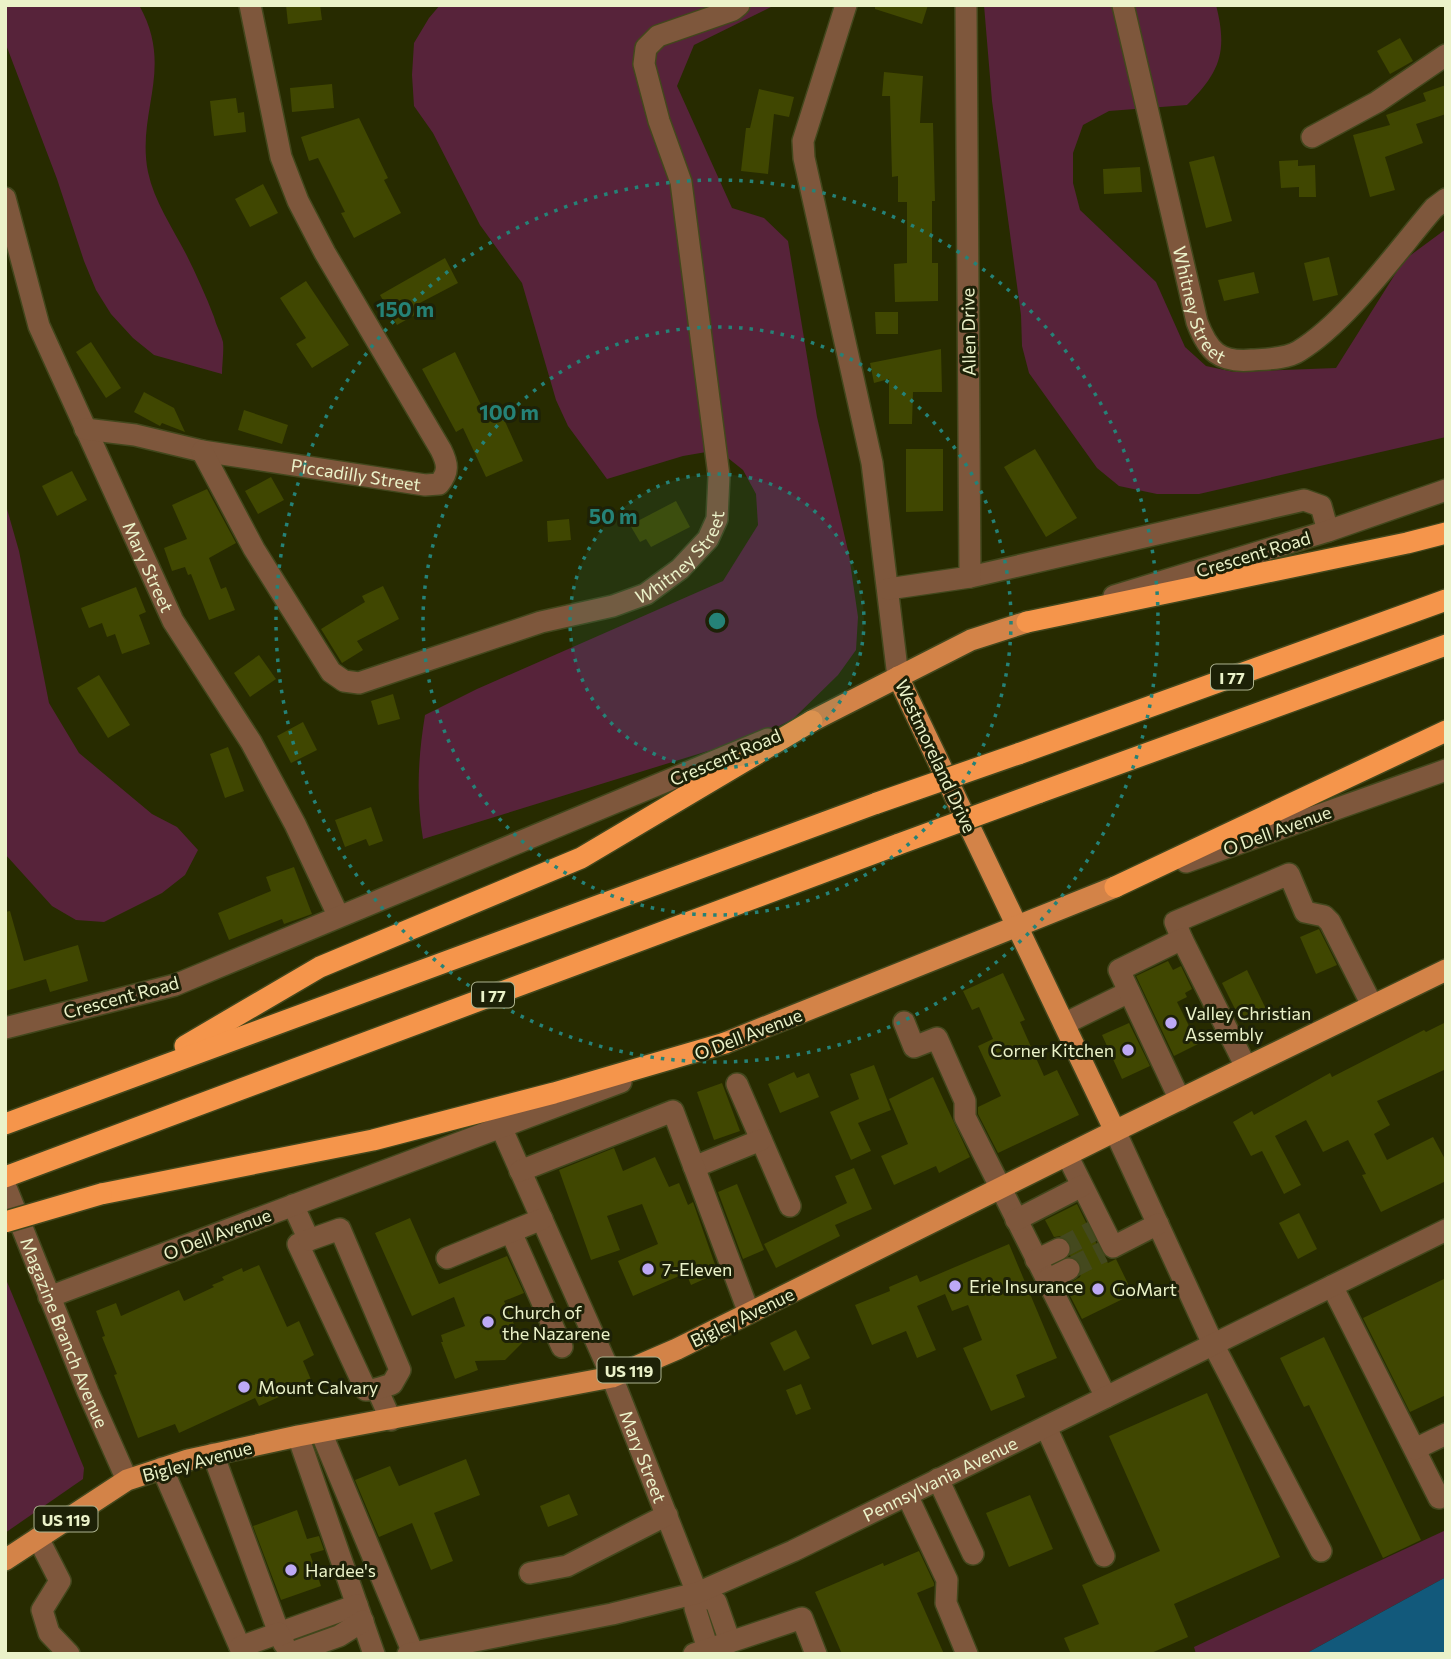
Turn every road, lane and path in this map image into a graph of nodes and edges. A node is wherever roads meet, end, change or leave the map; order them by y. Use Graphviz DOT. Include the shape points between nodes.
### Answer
graph roads {
  1 [pos="250,5"];
  2 [pos="739,5"];
  3 [pos="846,5"];
  4 [pos="966,5"];
  5 [pos="1123,5"];
  6 [pos="1446,55"];
  7 [pos="1312,137"];
  8 [pos="5,198"];
  9 [pos="1446,199"];
  10 [pos="85,429"];
  11 [pos="202,451"];
  12 [pos="1446,490"];
  13 [pos="1328,531"];
  14 [pos="1446,533"];
  15 [pos="970,577"];
  16 [pos="888,589"];
  17 [pos="1446,600"];
  18 [pos="1027,622"];
  19 [pos="1446,645"];
  20 [pos="898,677"];
  21 [pos="812,721"];
  22 [pos="1446,731"];
  23 [pos="1446,770"];
  24 [pos="1115,887"];
  25 [pos="338,915"];
  26 [pos="1018,928"];
  27 [pos="1182,939"];
  28 [pos="1446,970"];
  29 [pos="1129,992"];
  30 [pos="1372,1005"];
  31 [pos="904,1022"];
  32 [pos="1064,1024"];
  33 [pos="5,1027"];
  34 [pos="725,1043"];
  35 [pos="1246,1067"];
  36 [pos="139,1073"];
  37 [pos="737,1084"];
  38 [pos="1180,1100"];
  39 [pos="5,1124"];
  40 [pos="501,1127"];
  41 [pos="1115,1131"];
  42 [pos="761,1140"];
  43 [pos="1067,1155"];
  44 [pos="694,1167"];
  45 [pos="520,1171"];
  46 [pos="5,1177"];
  47 [pos="5,1185"];
  48 [pos="1082,1186"];
  49 [pos="1000,1188"];
  50 [pos="293,1205"];
  51 [pos="790,1206"];
  52 [pos="542,1219"];
  53 [pos="1016,1220"];
  54 [pos="5,1222"];
  55 [pos="1158,1224"];
  56 [pos="1446,1230"];
  57 [pos="511,1232"];
  58 [pos="309,1240"];
  59 [pos="1059,1249"];
  60 [pos="447,1258"];
  61 [pos="1036,1260"];
  62 [pos="1069,1269"];
  63 [pos="1047,1280"];
  64 [pos="1332,1286"];
  65 [pos="49,1297"];
  66 [pos="749,1313"];
  67 [pos="1213,1345"];
  68 [pos="562,1347"];
  69 [pos="612,1377"];
  70 [pos="377,1389"];
  71 [pos="1106,1397"];
  72 [pos="391,1420"];
  73 [pos="1046,1427"];
  74 [pos="321,1432"];
  75 [pos="1446,1434"];
  76 [pos="299,1436"];
  77 [pos="1415,1449"];
  78 [pos="212,1454"];
  79 [pos="162,1468"];
  80 [pos="938,1479"];
  81 [pos="127,1480"];
  82 [pos="907,1494"];
  83 [pos="1446,1495"];
  84 [pos="667,1515"];
  85 [pos="38,1538"];
  86 [pos="1321,1551"];
  87 [pos="973,1554"];
  88 [pos="1104,1556"];
  89 [pos="5,1560"];
  90 [pos="530,1573"];
  91 [pos="698,1593"];
  92 [pos="360,1613"];
  93 [pos="279,1633"];
  94 [pos="730,1642"];
  95 [pos="468,1648"];
  96 [pos="242,1650"];
  97 [pos="701,1652"];
  98 [pos="411,1653"];
  99 [pos="69,1654"];
  100 [pos="288,1654"];
  101 [pos="374,1654"];
  102 [pos="816,1654"];
  103 [pos="967,1654"];
  1 -- 11 [label="street, Piccadilly Street" via="281,158 298,201 448,464 439,484 425,485"];
  2 -- 11 [label="street, Whitney Street" via="659,36 646,48 644,64 681,182 719,476 717,519 708,539 680,569 646,594 613,606 541,622 359,683 344,681 331,673 261,560"];
  3 -- 16 [label="street, Westmoreland Drive" via="803,141 804,158 872,463"];
  4 -- 15 [label="street, Allen Drive"];
  5 -- 9 [label="street, Whitney Street" via="1197,322 1206,345 1222,357 1245,361 1297,353 1350,307"];
  6 -- 7 [label="street" via="1377,102"];
  8 -- 10 [label="street, Mary Street" via="39,326"];
  10 -- 11 [label="street, Piccadilly Street"];
  10 -- 25 [label="street, Mary Street" via="173,621 251,742"];
  12 -- 13 [label="street, Crescent Road"];
  13 -- 15 [label="street" via="1321,506 1304,500"];
  13 -- 18 [label="street, Crescent Road"];
  14 -- 18 [label="highway"];
  15 -- 16 [label="street"];
  16 -- 20 [label="street, Westmoreland Drive"];
  17 -- 36 [label="highway, I 77, bridge"];
  18 -- 20 [label="main road, Crescent Road" via="971,640"];
  19 -- 46 [label="highway, I 77, bridge"];
  20 -- 21 [label="main road, Crescent Road"];
  20 -- 26 [label="main road, Westmoreland Drive"];
  21 -- 25 [label="street, Crescent Road"];
  21 -- 36 [label="highway" via="580,858 320,967"];
  22 -- 24 [label="highway"];
  23 -- 24 [label="street, O Dell Avenue"];
  24 -- 26 [label="main road, O Dell Avenue"];
  25 -- 33 [label="street, Crescent Road" via="175,985"];
  26 -- 32 [label="main road, Westmoreland Drive"];
  26 -- 34 [label="main road, O Dell Avenue"];
  27 -- 29 [label="street" via="1119,970"];
  27 -- 30 [label="street" via="1175,922 1289,874 1305,912 1330,922"];
  27 -- 35 [label="street"];
  28 -- 30 [label="main road, Bigley Avenue / US 119"];
  29 -- 32 [label="street"];
  29 -- 38 [label="street"];
  30 -- 35 [label="main road, Bigley Avenue / US 119"];
  31 -- 49 [label="street" via="914,1047 937,1038 965,1101 965,1117"];
  32 -- 41 [label="main road, Westmoreland Drive"];
  34 -- 40 [label="street, O Dell Avenue"];
  34 -- 54 [label="highway, bridge" via="373,1140 101,1194"];
  35 -- 38 [label="main road, Bigley Avenue / US 119"];
  36 -- 39 [label="highway, I 77"];
  37 -- 42 [label="street"];
  38 -- 41 [label="main road, Bigley Avenue / US 119"];
  40 -- 45 [label="street, Mary Street"];
  40 -- 50 [label="street, O Dell Avenue"];
  41 -- 43 [label="main road, Bigley Avenue / US 119"];
  41 -- 55 [label="street, Westmoreland Drive"];
  42 -- 44 [label="street"];
  42 -- 51 [label="street"];
  43 -- 48 [label="street"];
  43 -- 49 [label="main road, Bigley Avenue / US 119"];
  44 -- 45 [label="street" via="673,1111"];
  44 -- 66 [label="street"];
  45 -- 52 [label="street, Mary Street"];
  47 -- 65 [label="street, Magazine Branch Avenue"];
  48 -- 53 [label="street"];
  48 -- 55 [label="street" via="1108,1249"];
  49 -- 53 [label="street"];
  49 -- 66 [label="main road, Bigley Avenue / US 119"];
  50 -- 58 [label="street"];
  50 -- 65 [label="street, O Dell Avenue"];
  52 -- 57 [label="street"];
  52 -- 69 [label="street, Mary Street"];
  53 -- 61 [label="street"];
  55 -- 67 [label="street, Westmoreland Drive"];
  56 -- 64 [label="street, Pennsylvania Avenue"];
  57 -- 60 [label="street"];
  57 -- 68 [label="street"];
  58 -- 70 [label="street" via="298,1244 366,1390"];
  58 -- 70 [label="street" via="340,1229 400,1370 392,1384"];
  59 -- 61 [label="street"];
  61 -- 63 [label="street"];
  62 -- 63 [label="street"];
  63 -- 71 [label="street"];
  64 -- 67 [label="street, Pennsylvania Avenue"];
  64 -- 77 [label="street"];
  65 -- 81 [label="street, Magazine Branch Avenue"];
  66 -- 69 [label="main road, Bigley Avenue / US 119"];
  67 -- 71 [label="street, Pennsylvania Avenue"];
  67 -- 86 [label="street, Westmoreland Drive"];
  69 -- 72 [label="main road, Bigley Avenue / US 119"];
  69 -- 84 [label="street, Mary Street"];
  70 -- 72 [label="street"];
  71 -- 73 [label="street, Pennsylvania Avenue"];
  72 -- 74 [label="main road, Bigley Avenue / US 119"];
  73 -- 80 [label="street, Pennsylvania Avenue"];
  73 -- 88 [label="street"];
  74 -- 76 [label="main road, Bigley Avenue / US 119"];
  74 -- 98 [label="street"];
  75 -- 77 [label="street"];
  76 -- 78 [label="main road, Bigley Avenue / US 119"];
  76 -- 92 [label="street"];
  77 -- 83 [label="street" via="1439,1499"];
  78 -- 79 [label="main road, Bigley Avenue / US 119"];
  78 -- 93 [label="street"];
  79 -- 81 [label="main road, Bigley Avenue / US 119"];
  79 -- 96 [label="street"];
  80 -- 82 [label="street, Pennsylvania Avenue"];
  80 -- 87 [label="street"];
  81 -- 85 [label="main road, Bigley Avenue / US 119"];
  82 -- 91 [label="street, Pennsylvania Avenue"];
  82 -- 103 [label="street" via="947,1580 946,1602"];
  84 -- 90 [label="street" via="567,1566"];
  84 -- 91 [label="street, Mary Street"];
  85 -- 89 [label="main road, Bigley Avenue / US 119"];
  85 -- 99 [label="street" via="60,1581 42,1610 49,1633"];
  91 -- 94 [label="street" via="716,1602"];
  91 -- 95 [label="street, Pennsylvania Avenue"];
  91 -- 97 [label="street" via="695,1608"];
  92 -- 93 [label="street"];
  92 -- 100 [label="street" via="339,1636"];
  92 -- 101 [label="street"];
  93 -- 96 [label="street"];
  93 -- 100 [label="street"];
  94 -- 97 [label="street"];
  94 -- 102 [label="street" via="802,1618"];
  95 -- 98 [label="street, Pennsylvania Avenue"];
}
